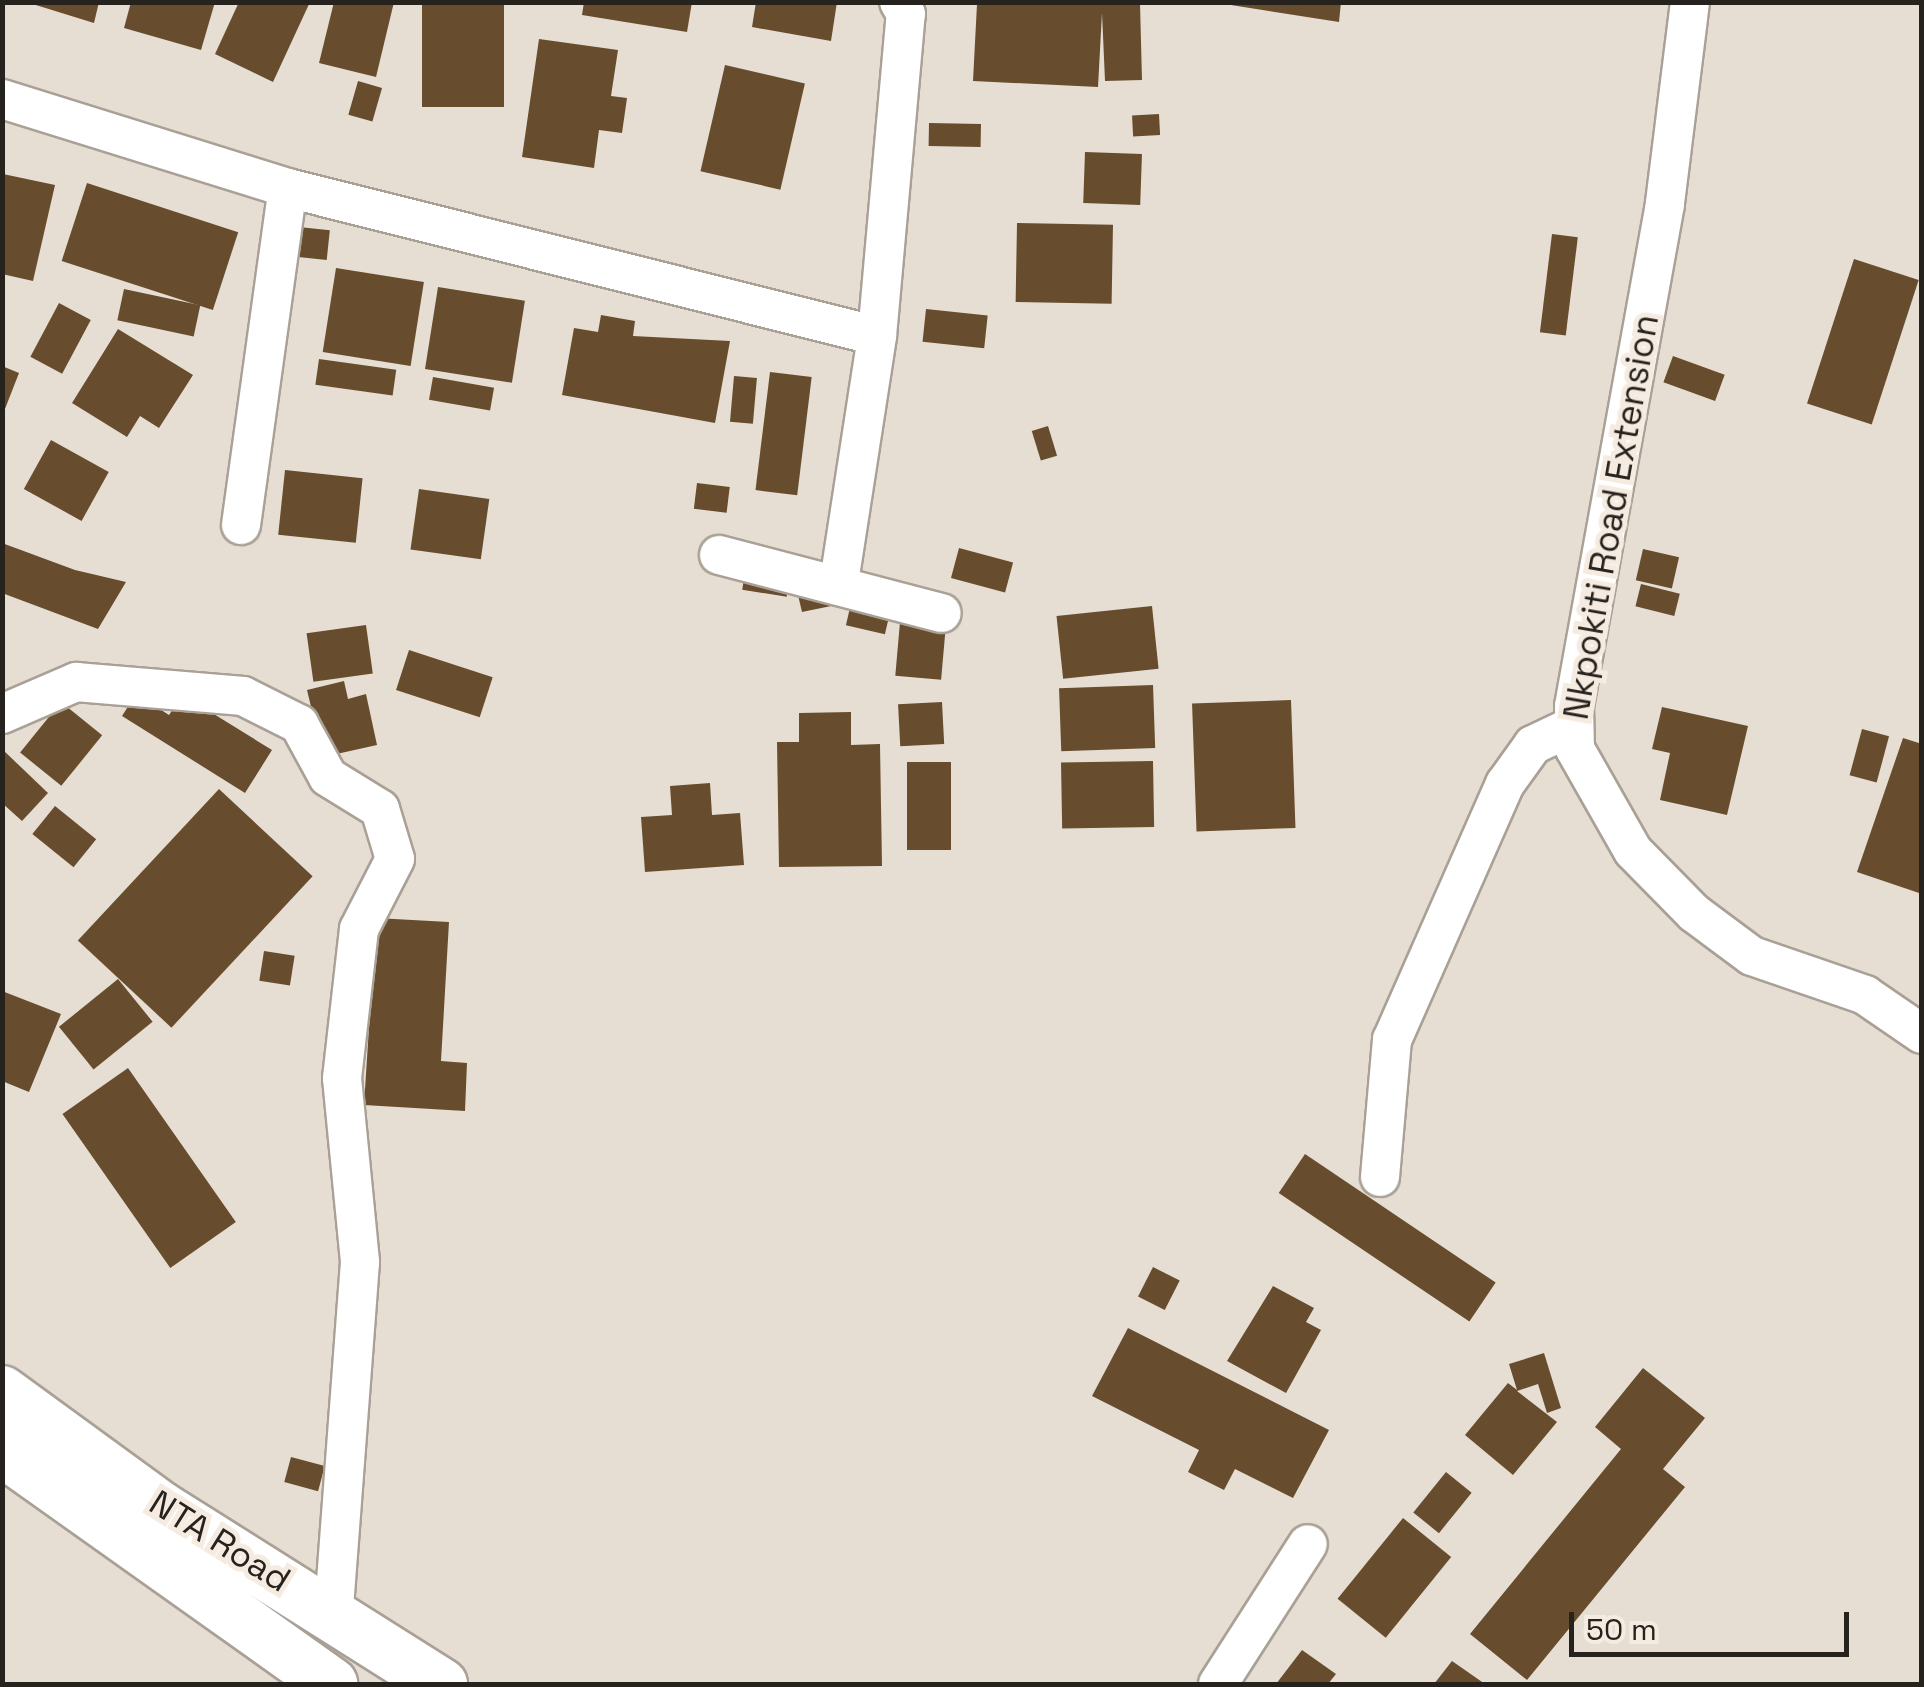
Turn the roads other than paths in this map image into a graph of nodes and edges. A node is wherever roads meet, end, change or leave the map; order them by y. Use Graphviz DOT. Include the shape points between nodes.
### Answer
graph roads {
  1 [pos="899,2"];
  2 [pos="1690,2"];
  3 [pos="2,99"];
  4 [pos="288,188"];
  5 [pos="877,336"];
  6 [pos="241,525"];
  7 [pos="719,555"];
  8 [pos="839,582"];
  9 [pos="942,613"];
  10 [pos="2,714"];
  11 [pos="1573,726"];
  12 [pos="1922,1034"];
  13 [pos="1380,1177"];
  14 [pos="2,1392"];
  15 [pos="2,1450"];
  16 [pos="1308,1544"];
  17 [pos="334,1611"];
  18 [pos="331,1684"];
  19 [pos="441,1684"];
  20 [pos="1218,1684"];
  1 -- 5 [label="street" via="906,14"];
  2 -- 11 [label="street, Nkpokiti Road Extension"];
  3 -- 4 [label="street"];
  4 -- 5 [label="street"];
  4 -- 6 [label="street"];
  5 -- 8 [label="street"];
  7 -- 8 [label="street"];
  8 -- 9 [label="street"];
  10 -- 17 [label="street" via="76,682 243,696 299,724 328,777 380,809 396,859 359,929 342,1078 360,1262"];
  11 -- 12 [label="street, Nkpokiti Road Extension" via="1583,774 1633,851 1694,912 1752,956 1865,995"];
  11 -- 13 [label="street" via="1533,745 1505,784 1392,1040"];
  14 -- 17 [label="main road, NTA Road" via="161,1508"];
  15 -- 18 [label="main road, NTA Road"];
  16 -- 20 [label="street"];
  17 -- 19 [label="main road, NTA Road"];
}
